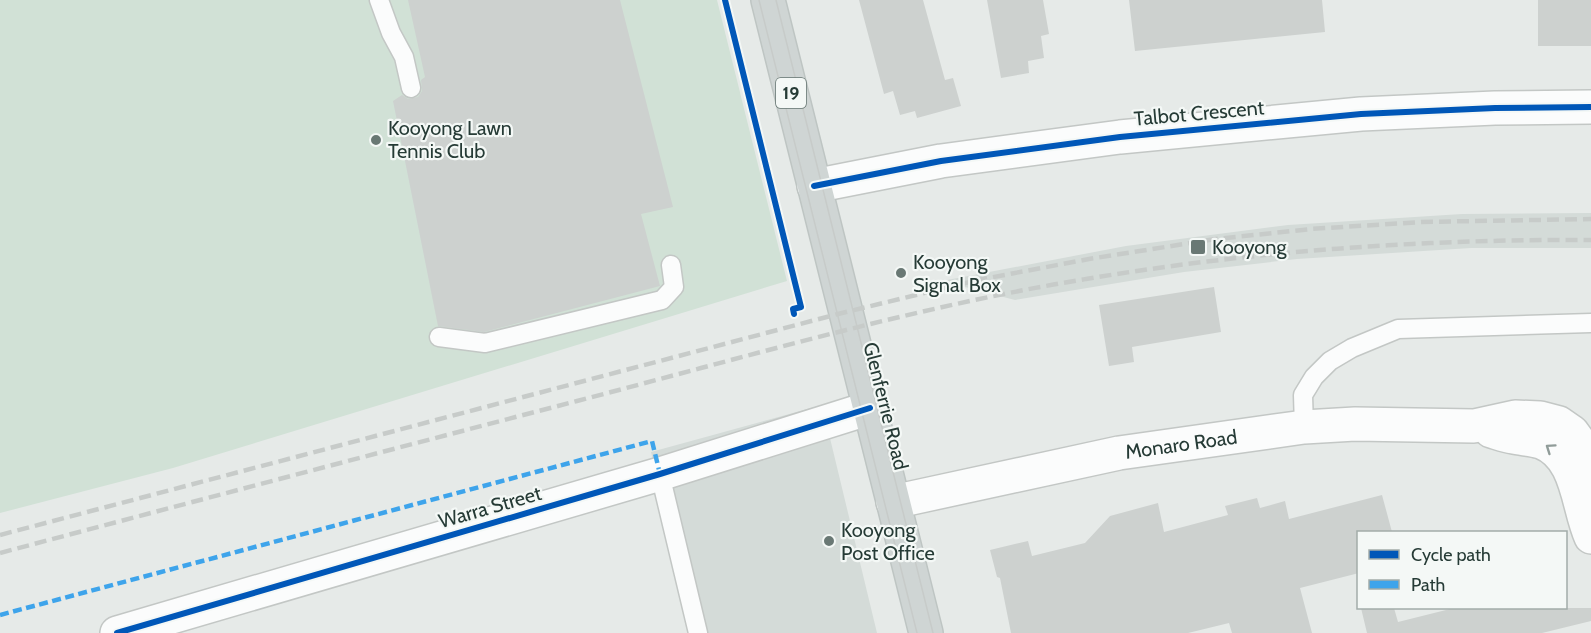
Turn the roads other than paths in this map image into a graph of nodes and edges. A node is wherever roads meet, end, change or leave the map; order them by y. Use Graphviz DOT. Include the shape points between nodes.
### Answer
graph roads {
  1 [pos="380,0"];
  2 [pos="768,0"];
  3 [pos="411,88"];
  4 [pos="1591,107"];
  5 [pos="814,186"];
  6 [pos="671,265"];
  7 [pos="1591,323"];
  8 [pos="439,337"];
  9 [pos="870,408"];
  10 [pos="1474,426"];
  11 [pos="1304,427"];
  12 [pos="1591,471"];
  13 [pos="660,474"];
  14 [pos="894,502"];
  15 [pos="1591,537"];
  16 [pos="117,633"];
  17 [pos="698,633"];
  18 [pos="926,633"];
  1 -- 3 [label="lane" via="390,33 404,57"];
  2 -- 5 [label="main road, Glenferrie Road / 19"];
  4 -- 5 [label="street, Talbot Crescent" via="1361,114 1120,137 941,161"];
  5 -- 9 [label="main road, Glenferrie Road / 19"];
  6 -- 8 [label="lane" via="674,287 662,300 485,343 466,336"];
  7 -- 11 [label="lane" via="1398,329 1352,348 1330,361 1314,377 1304,395"];
  9 -- 13 [label="street, Warra Street"];
  9 -- 14 [label="main road, Glenferrie Road / 19"];
  10 -- 11 [label="street, Monaro Road"];
  10 -- 12 [label="street, Monaro Road" via="1515,417 1559,423 1583,447"];
  15 -- 10 [label="street, Monaro Road, one-way" via="1572,477 1554,449 1540,441"];
  11 -- 14 [label="street, Monaro Road" via="1119,453"];
  13 -- 16 [label="street, Warra Street"];
  13 -- 17 [label="lane"];
  14 -- 18 [label="main road, Glenferrie Road / 19"];
}
